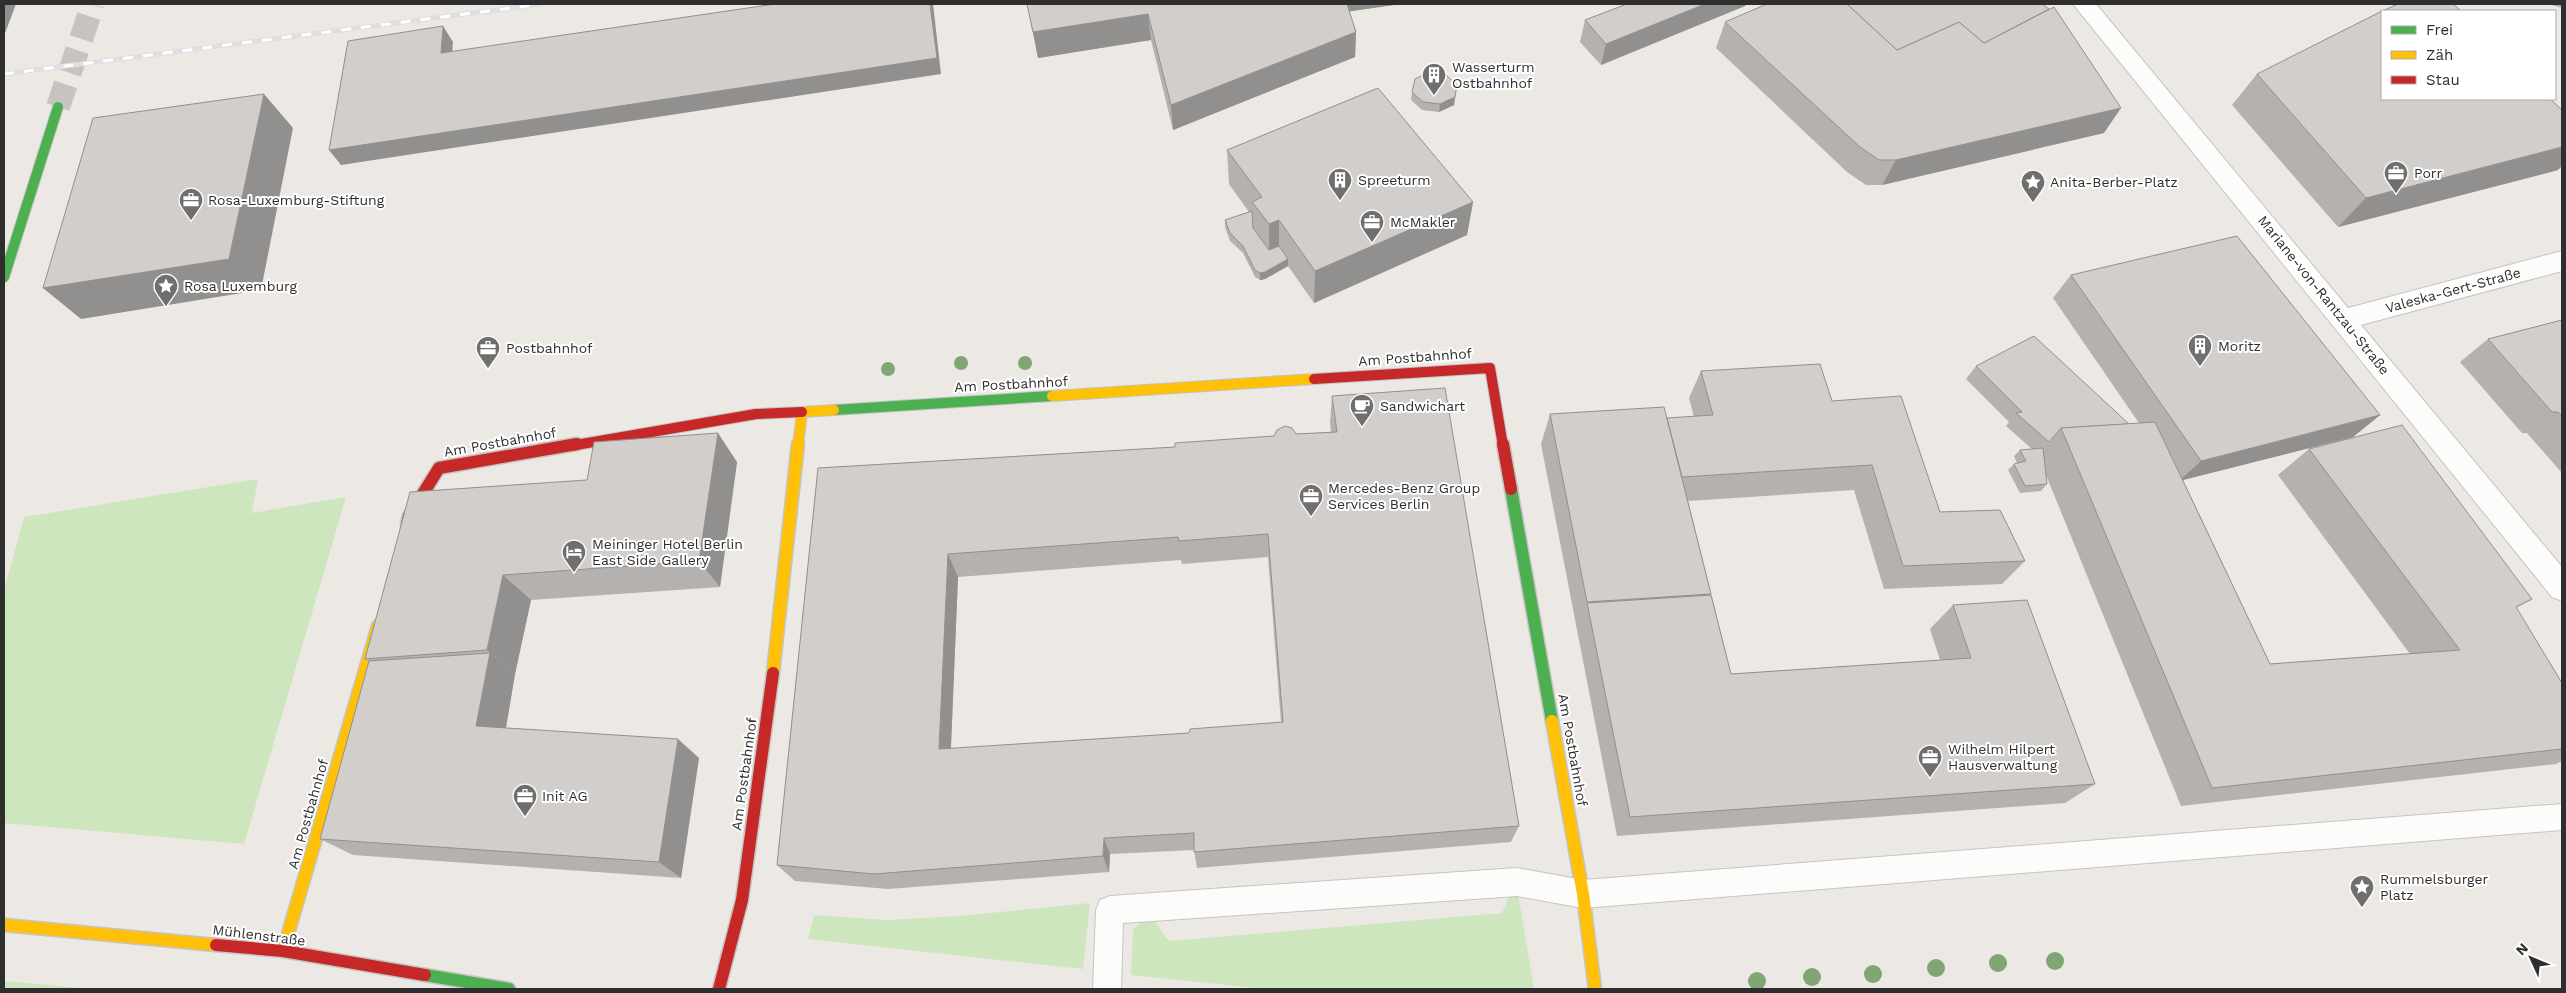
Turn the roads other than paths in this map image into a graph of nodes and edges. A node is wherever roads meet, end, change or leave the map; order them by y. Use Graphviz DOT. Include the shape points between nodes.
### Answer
graph roads {
  1 [pos="2084,4"];
  2 [pos="58,107"];
  3 [pos="2562,261"];
  4 [pos="4,277"];
  5 [pos="2344,319"];
  6 [pos="802,412"];
  7 [pos="405,534"];
  8 [pos="2562,588"];
  9 [pos="383,610"];
  10 [pos="2562,817"];
  11 [pos="1583,894"];
  12 [pos="4,925"];
  13 [pos="283,952"];
  14 [pos="509,989"];
  15 [pos="719,989"];
  16 [pos="1107,989"];
  17 [pos="1595,989"];
  1 -- 5 [label="street, Mariane-von-Rantzau-Straße"];
  2 -- 4 [label="street"];
  3 -- 5 [label="street, Valeska-Gert-Straße"];
  5 -- 8 [label="street, Mariane-von-Rantzau-Straße"];
  6 -- 7 [label="street, Am Postbahnhof" via="756,414 439,468 410,516"];
  6 -- 11 [label="street, Am Postbahnhof" via="1490,368"];
  6 -- 15 [label="street, Am Postbahnhof" via="773,676 742,900"];
  9 -- 13 [label="street, Am Postbahnhof"];
  10 -- 11 [label="lane"];
  11 -- 16 [label="lane" via="1517,882 1110,910"];
  11 -- 17 [label="street, Am Postbahnhof"];
  12 -- 13 [label="street, Mühlenstraße"];
  13 -- 14 [label="street, Mühlenstraße"];
}
